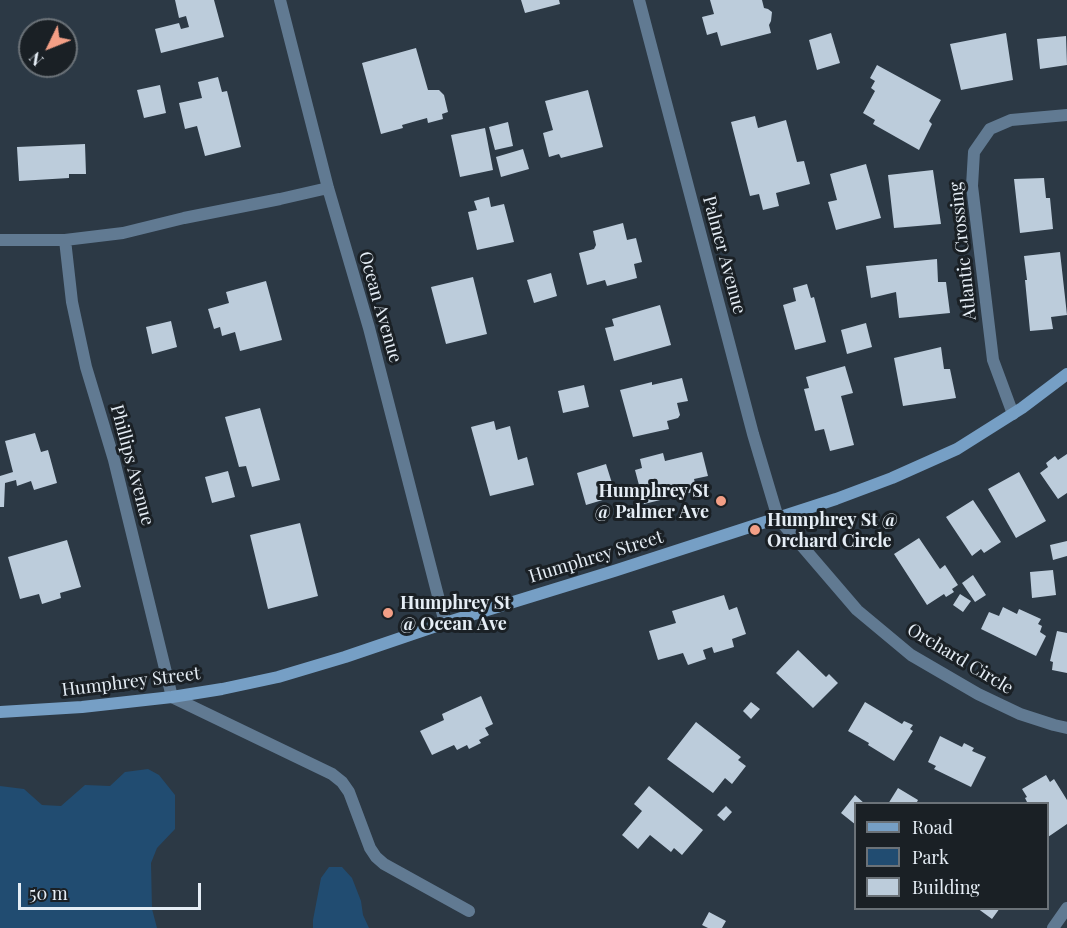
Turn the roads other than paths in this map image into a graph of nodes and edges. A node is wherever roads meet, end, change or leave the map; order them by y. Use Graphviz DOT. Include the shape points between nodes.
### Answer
graph roads {
  1 [pos="280,0"];
  2 [pos="639,0"];
  3 [pos="1067,115"];
  4 [pos="328,188"];
  5 [pos="0,240"];
  6 [pos="65,240"];
  7 [pos="1067,374"];
  8 [pos="1013,414"];
  9 [pos="778,518"];
  10 [pos="445,623"];
  11 [pos="172,697"];
  12 [pos="0,712"];
  13 [pos="1067,728"];
  14 [pos="1067,908"];
  15 [pos="469,911"];
  16 [pos="1053,928"];
  1 -- 4 [label="street, Ocean Avenue"];
  2 -- 9 [label="street, Palmer Avenue"];
  3 -- 8 [label="street, Atlantic Crossing" via="1011,120 990,129 974,152 972,186 993,360"];
  4 -- 6 [label="street" via="123,233"];
  4 -- 10 [label="street, Ocean Avenue" via="369,328"];
  5 -- 6 [label="street"];
  6 -- 11 [label="street, Phillips Avenue" via="72,302 86,367 114,460"];
  7 -- 8 [label="main road, Humphrey Street"];
  8 -- 9 [label="main road, Humphrey Street" via="936,459"];
  9 -- 10 [label="main road, Humphrey Street"];
  9 -- 13 [label="street, Orchard Circle" via="857,610 911,656 1020,714"];
  10 -- 11 [label="main road, Humphrey Street" via="278,677"];
  11 -- 12 [label="main road, Humphrey Street"];
  11 -- 15 [label="street" via="332,774 349,792 376,857"];
  14 -- 16 [label="street"];
}
